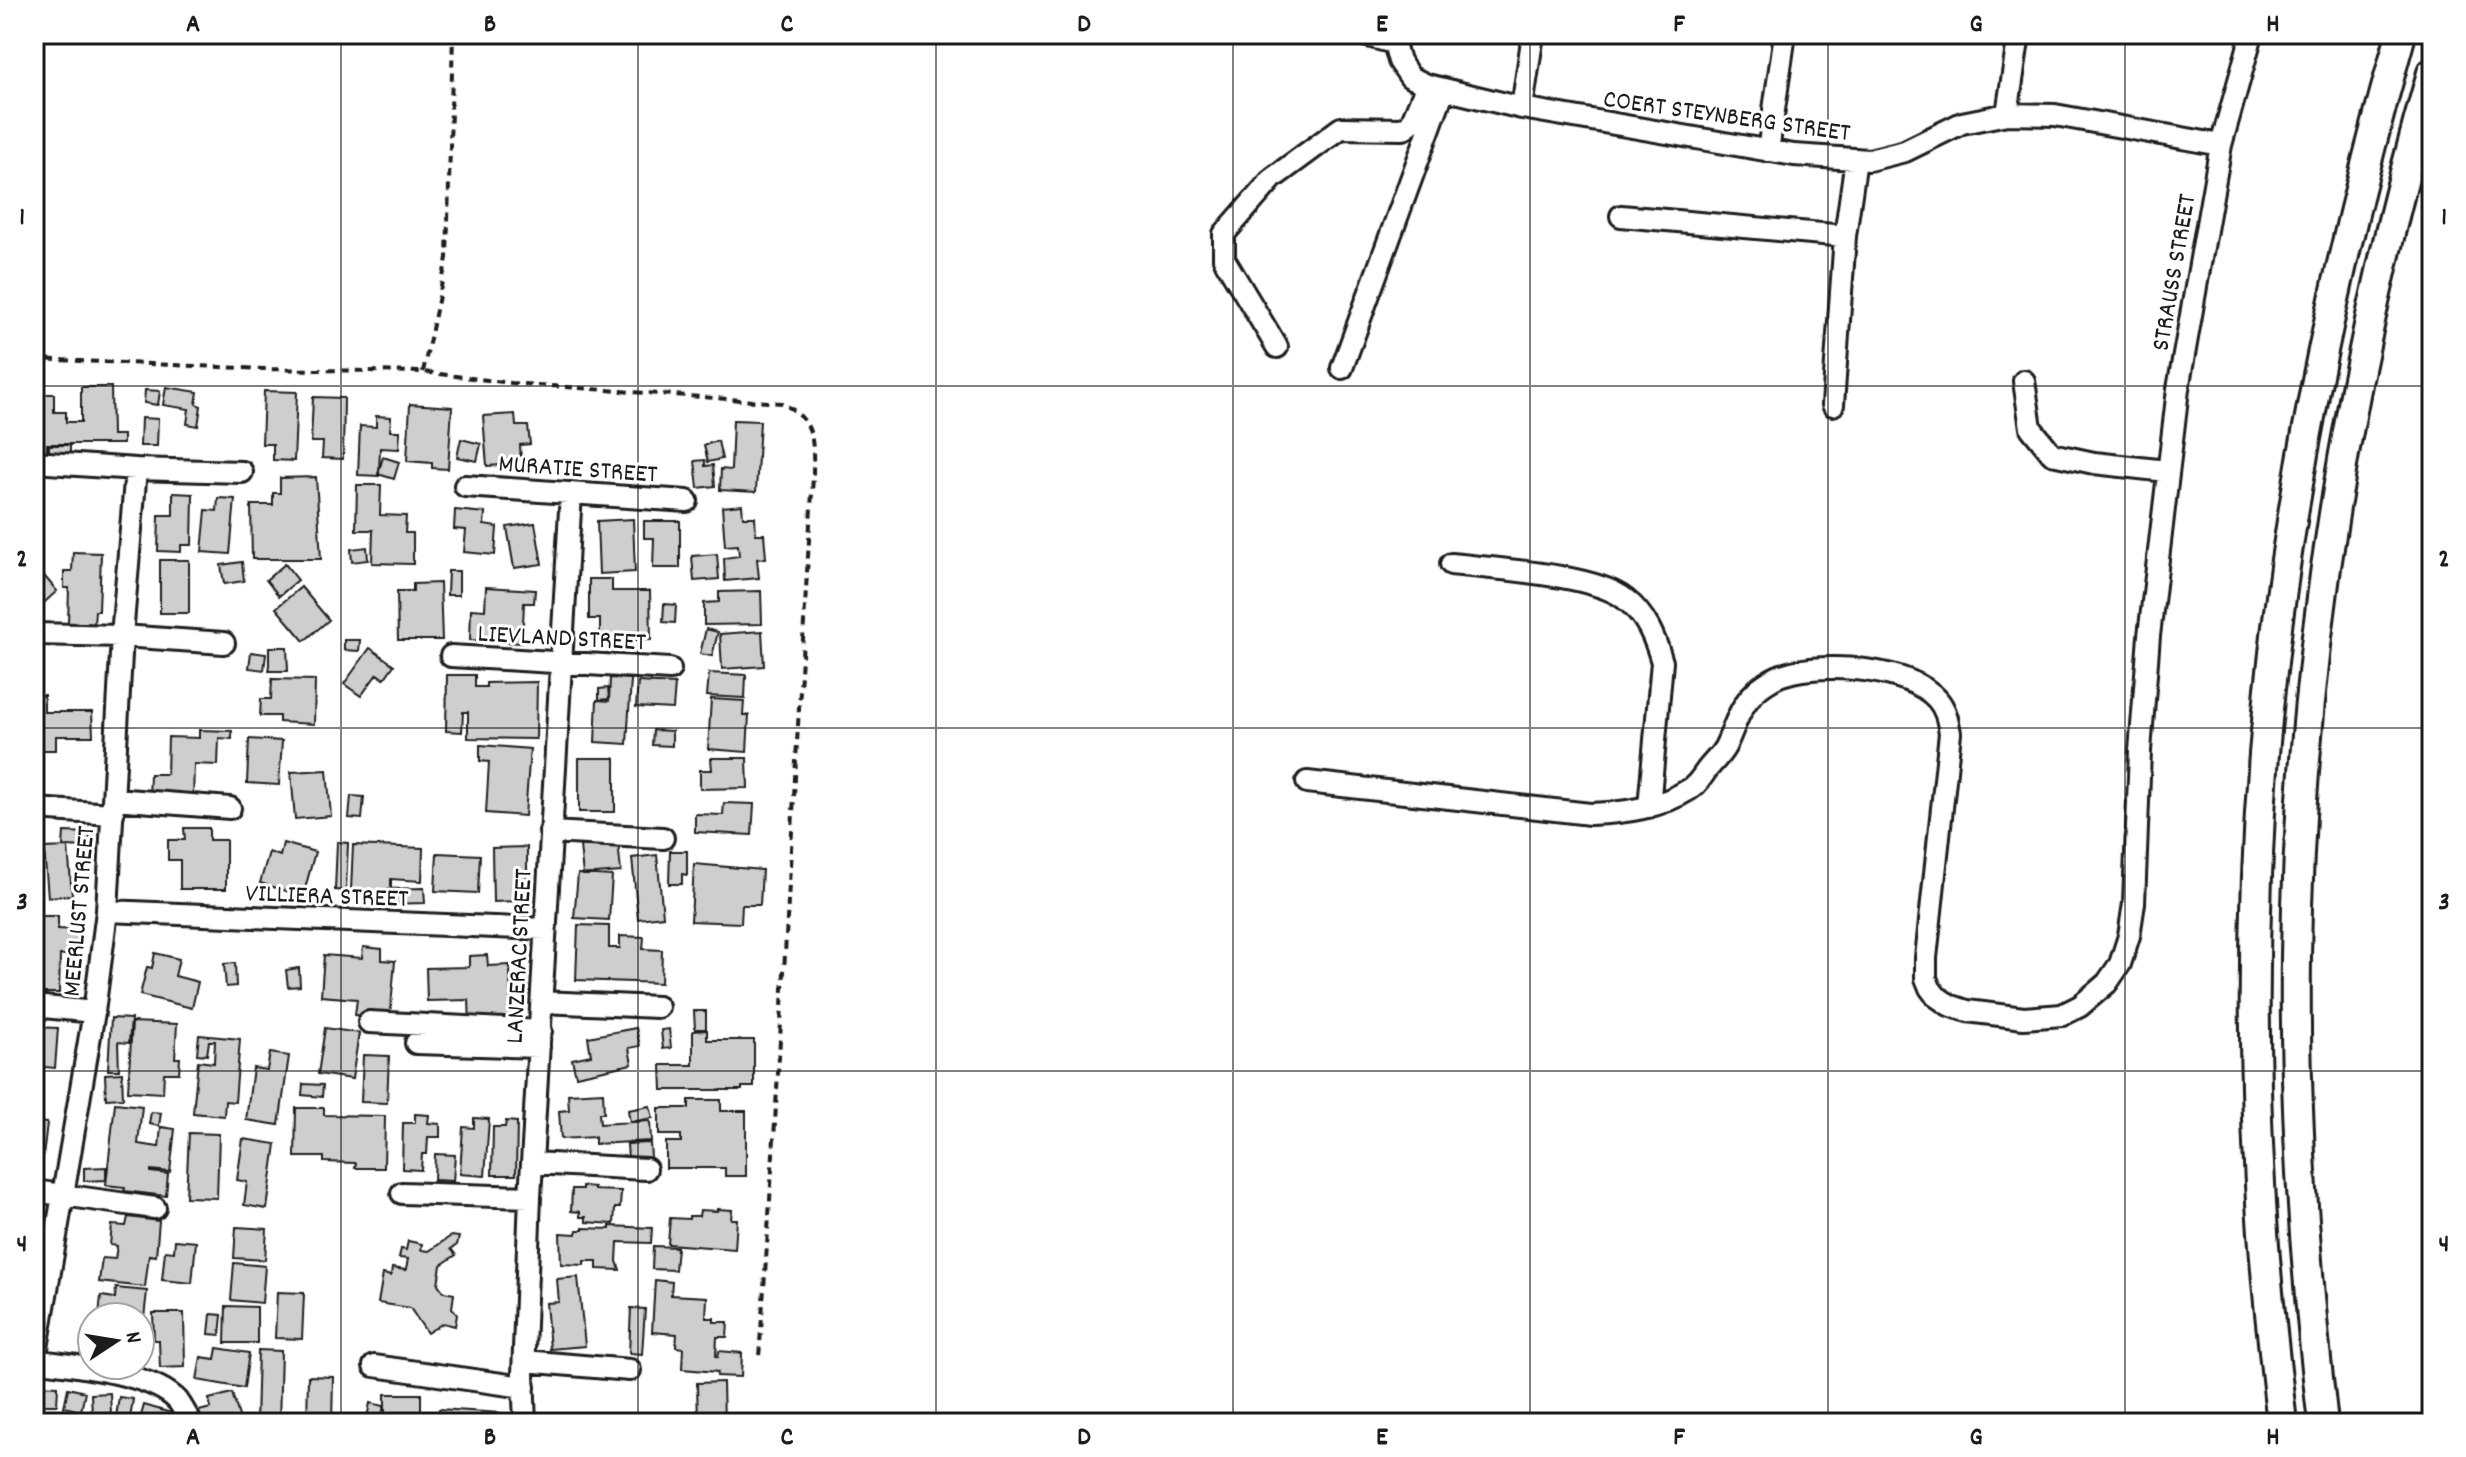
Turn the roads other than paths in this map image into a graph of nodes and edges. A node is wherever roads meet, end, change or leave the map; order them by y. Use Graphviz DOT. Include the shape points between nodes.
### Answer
graph roads {
  1 [pos="1360,34"];
  2 [pos="1533,34"];
  3 [pos="1785,34"];
  4 [pos="2019,34"];
  5 [pos="2252,34"];
  6 [pos="2401,34"];
  7 [pos="1395,39"];
  8 [pos="2432,73"];
  9 [pos="1436,87"];
  10 [pos="1522,108"];
  11 [pos="2007,114"];
  12 [pos="2221,145"];
  13 [pos="1768,151"];
  14 [pos="1856,159"];
  15 [pos="1621,216"];
  16 [pos="1845,236"];
  17 [pos="1277,347"];
  18 [pos="1342,368"];
  19 [pos="2024,381"];
  20 [pos="1833,405"];
  21 [pos="34,462"];
  22 [pos="136,469"];
  23 [pos="2167,471"];
  24 [pos="242,472"];
  25 [pos="465,486"];
  26 [pos="571,493"];
  27 [pos="687,501"];
  28 [pos="1451,564"];
  29 [pos="34,634"];
  30 [pos="122,636"];
  31 [pos="224,643"];
  32 [pos="451,656"];
  33 [pos="561,663"];
  34 [pos="670,669"];
  35 [pos="1307,782"];
  36 [pos="113,806"];
  37 [pos="1649,807"];
  38 [pos="230,808"];
  39 [pos="34,809"];
  40 [pos="550,832"];
  41 [pos="663,838"];
  42 [pos="107,911"];
  43 [pos="544,929"];
  44 [pos="542,1002"];
  45 [pos="34,1006"];
  46 [pos="658,1007"];
  47 [pos="94,1012"];
  48 [pos="369,1022"];
  49 [pos="540,1039"];
  50 [pos="416,1043"];
  51 [pos="532,1163"];
  52 [pos="646,1169"];
  53 [pos="34,1191"];
  54 [pos="402,1193"];
  55 [pos="62,1196"];
  56 [pos="530,1197"];
  57 [pos="155,1208"];
  58 [pos="35,1360"];
  59 [pos="524,1361"];
  60 [pos="374,1366"];
  61 [pos="630,1370"];
  62 [pos="524,1387"];
  63 [pos="191,1423"];
  64 [pos="525,1423"];
  65 [pos="2282,1423"];
  66 [pos="2323,1423"];
  1 -- 7 [label="street"];
  2 -- 10 [label="street"];
  3 -- 13 [label="street"];
  4 -- 11 [label="street"];
  5 -- 12 [label="street, STRAUSS STREET"];
  6 -- 65 [label="highway" via="2359,188 2305,437 2264,754 2256,1069 2260,1186"];
  7 -- 9 [label="street, COERT STEYNBERG STREET" via="1399,61 1410,77"];
  8 -- 66 [label="highway" via="2364,344 2341,466 2308,723 2299,853 2297,1069 2301,1181"];
  9 -- 10 [label="street, COERT STEYNBERG STREET"];
  9 -- 17 [label="street" via="1403,129 1341,128 1273,178 1224,234 1224,259"];
  9 -- 18 [label="street"];
  10 -- 13 [label="street, COERT STEYNBERG STREET"];
  11 -- 12 [label="street, COERT STEYNBERG STREET" via="2055,115"];
  11 -- 14 [label="street, COERT STEYNBERG STREET" via="1962,123 1905,151"];
  12 -- 23 [label="street, STRAUSS STREET"];
  13 -- 14 [label="street, COERT STEYNBERG STREET"];
  14 -- 16 [label="street"];
  15 -- 16 [label="street"];
  16 -- 20 [label="street"];
  19 -- 23 [label="street" via="2031,428 2052,454"];
  21 -- 22 [label="street"];
  22 -- 24 [label="street"];
  22 -- 30 [label="street, MEERLUST STREET"];
  23 -- 37 [label="street, STRAUSS STREET" via="2146,665 2129,936 2107,983 2080,1006 2062,1015 2024,1018 1959,1008 1930,988 1926,958 1950,733 1937,699 1912,683 1863,670 1783,674 1753,693 1724,749 1694,787"];
  25 -- 26 [label="street, MURATIE STREET"];
  26 -- 27 [label="street, MURATIE STREET"];
  26 -- 33 [label="street, LANZERAC STREET"];
  28 -- 37 [label="street" via="1603,587 1625,599 1645,620 1662,662"];
  29 -- 30 [label="street"];
  30 -- 31 [label="street"];
  30 -- 36 [label="street, MEERLUST STREET"];
  32 -- 33 [label="street, LIEVLAND STREET"];
  33 -- 34 [label="street, LIEVLAND STREET"];
  33 -- 40 [label="street, LANZERAC STREET"];
  35 -- 37 [label="street, STRAUSS STREET" via="1590,814"];
  36 -- 38 [label="street, MEERLUST STREET"];
  36 -- 39 [label="street"];
  36 -- 42 [label="street, MEERLUST STREET"];
  40 -- 41 [label="street"];
  40 -- 43 [label="street, LANZERAC STREET"];
  42 -- 43 [label="street, VILLIERA STREET"];
  42 -- 47 [label="street, MEERLUST STREET"];
  43 -- 44 [label="street, LANZERAC STREET"];
  44 -- 46 [label="street"];
  44 -- 49 [label="street, LANZERAC STREET"];
  45 -- 47 [label="street"];
  47 -- 55 [label="street, MEERLUST STREET"];
  48 -- 49 [label="street"];
  49 -- 50 [label="street"];
  49 -- 51 [label="street, LANZERAC STREET"];
  51 -- 52 [label="street"];
  51 -- 56 [label="street, LANZERAC STREET"];
  53 -- 55 [label="street"];
  54 -- 56 [label="street"];
  55 -- 57 [label="street"];
  55 -- 58 [label="street, MEERLUST STREET"];
  56 -- 59 [label="street, LANZERAC STREET"];
  58 -- 63 [label="street" via="152,1383 177,1401"];
  59 -- 61 [label="street"];
  59 -- 62 [label="street, LANZERAC STREET"];
  60 -- 62 [label="street"];
  62 -- 64 [label="street, LANZERAC STREET"];
}
